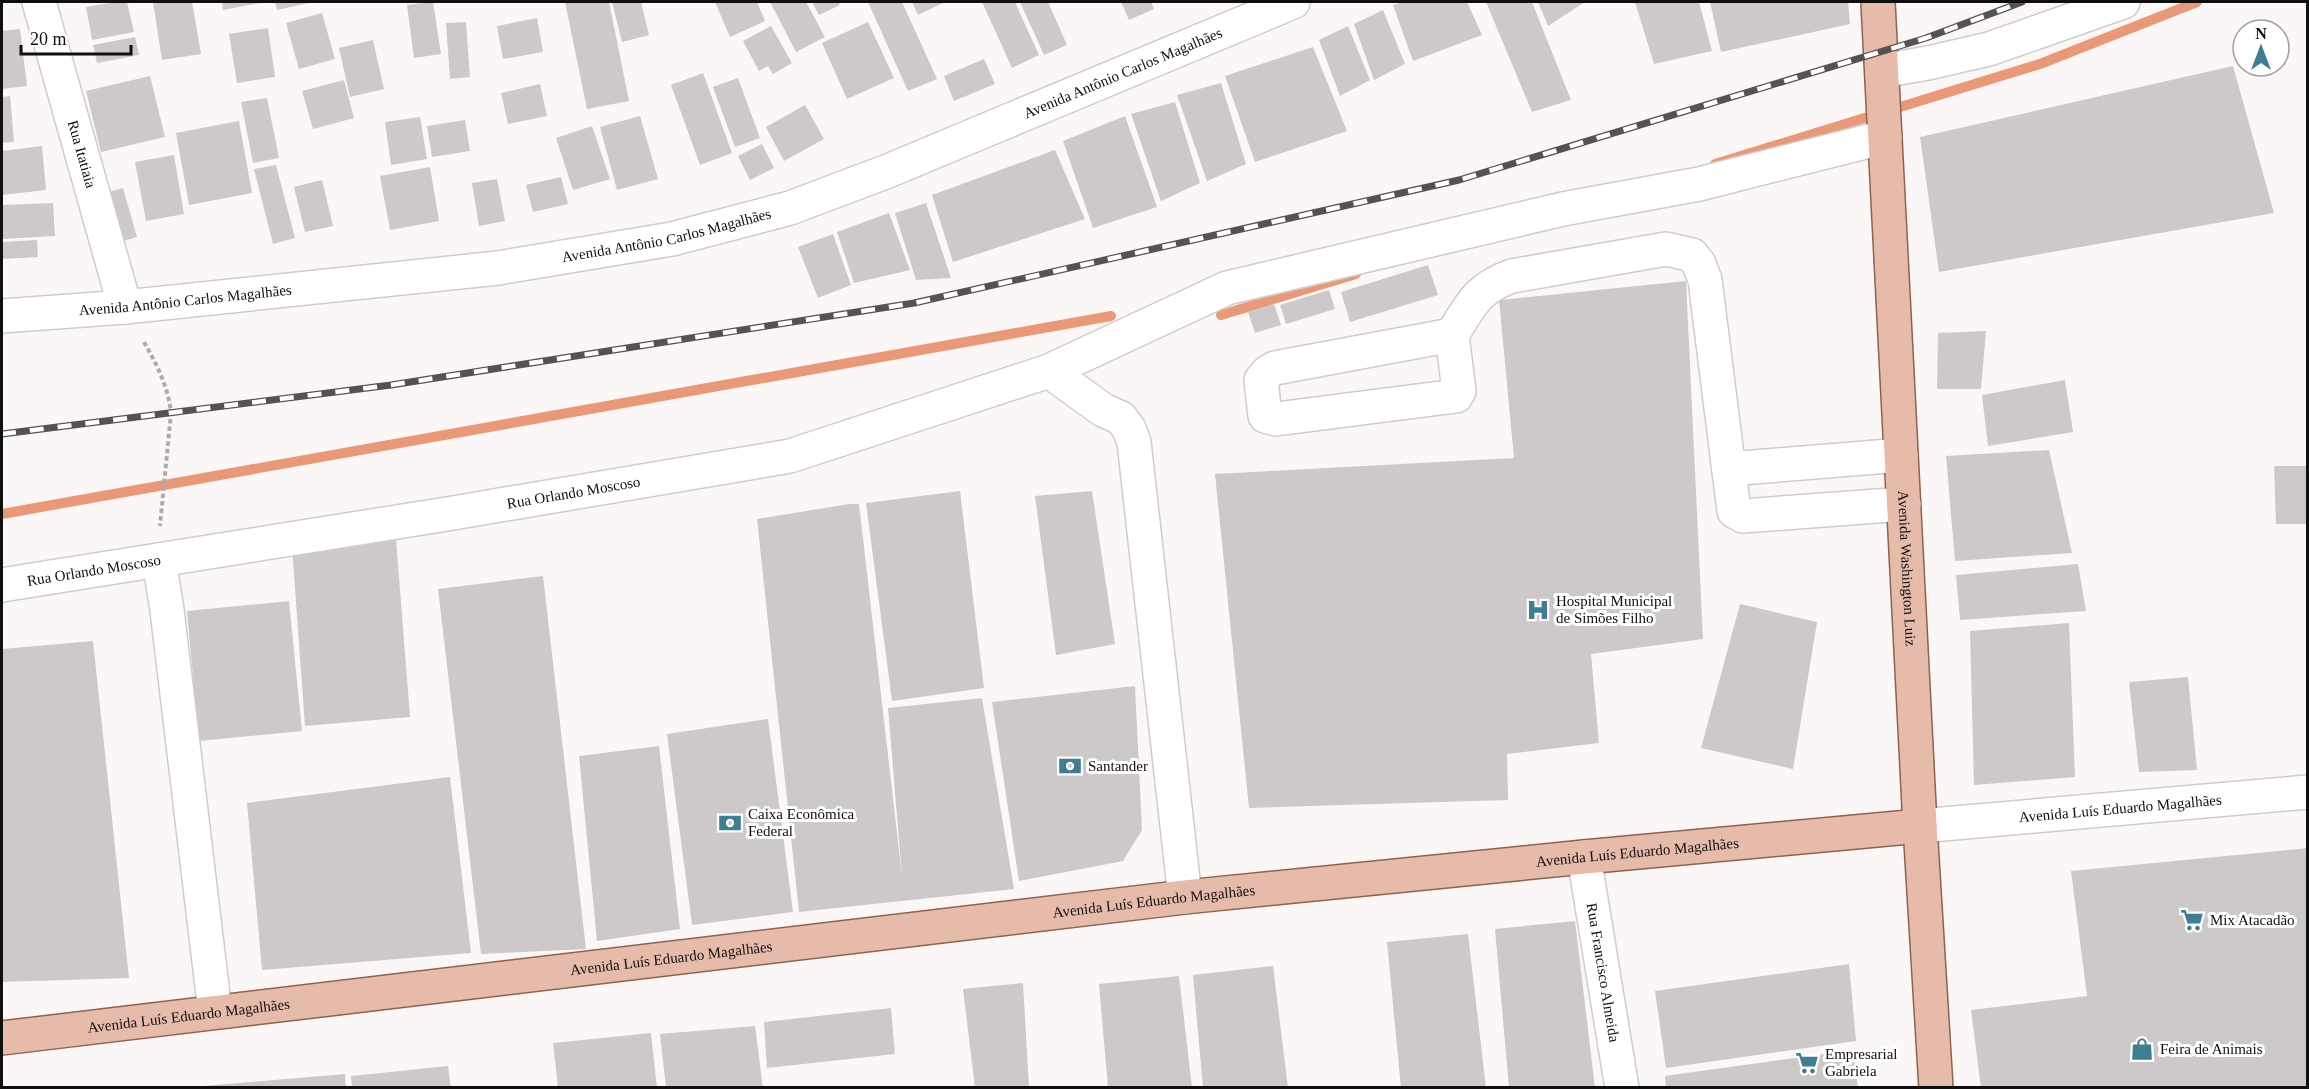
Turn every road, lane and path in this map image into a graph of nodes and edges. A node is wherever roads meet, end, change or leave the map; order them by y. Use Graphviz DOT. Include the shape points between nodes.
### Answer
graph roads {
  1 [pos="39,2"];
  2 [pos="1293,2"];
  3 [pos="1878,2"];
  4 [pos="2123,2"];
  5 [pos="1881,67"];
  6 [pos="1885,129"];
  7 [pos="125,307"];
  8 [pos="2,316"];
  9 [pos="1452,335"];
  10 [pos="1049,371"];
  11 [pos="1901,455"];
  12 [pos="1729,469"];
  13 [pos="1904,504"];
  14 [pos="160,517"];
  15 [pos="159,560"];
  16 [pos="2,585"];
  17 [pos="2307,792"];
  18 [pos="1920,826"];
  19 [pos="1584,857"];
  20 [pos="1185,897"];
  21 [pos="215,1012"];
  22 [pos="2,1038"];
  23 [pos="1622,1088"];
  24 [pos="1936,1088"];
  1 -- 7 [label="street, Rua Itatiaia"];
  2 -- 7 [label="street, Avenida Antônio Carlos Magalhães" via="888,171 790,208 672,239 498,268"];
  3 -- 5 [label="main road, Avenida Washington Luiz"];
  4 -- 5 [label="street" via="1989,49 1928,63"];
  5 -- 6 [label="main road, Avenida Washington Luiz"];
  6 -- 10 [label="street, Rua Orlando Moscoso" via="1699,184 1563,209 1227,288"];
  6 -- 11 [label="main road, Avenida Washington Luiz"];
  7 -- 8 [label="street, Avenida Antônio Carlos Magalhães"];
  7 -- 14 [label="path" via="161,372 170,399"];
  9 -- 9 [label="street" via="1275,368 1261,380 1265,416 1276,419 1456,396 1459,391"];
  9 -- 12 [label="street" via="1484,290 1512,276 1666,249 1692,255 1705,280"];
  10 -- 15 [label="street, Rua Orlando Moscoso" via="790,456"];
  10 -- 20 [label="street" via="1103,410 1121,418 1134,442"];
  11 -- 12 [label="street"];
  11 -- 13 [label="main road, Avenida Washington Luiz"];
  12 -- 13 [label="street" via="1734,511 1743,516"];
  13 -- 18 [label="main road, Avenida Washington Luiz"];
  15 -- 16 [label="street, Rua Orlando Moscoso"];
  15 -- 21 [label="street"];
  17 -- 18 [label="street, Avenida Luís Eduardo Magalhães"];
  18 -- 19 [label="main road, Avenida Luís Eduardo Magalhães"];
  18 -- 24 [label="main road, Avenida Washington Luiz"];
  19 -- 20 [label="main road, Avenida Luís Eduardo Magalhães"];
  19 -- 23 [label="street, Rua Francisco Almeida"];
  20 -- 21 [label="main road, Avenida Luís Eduardo Magalhães"];
  21 -- 22 [label="main road, Avenida Luís Eduardo Magalhães"];
}
